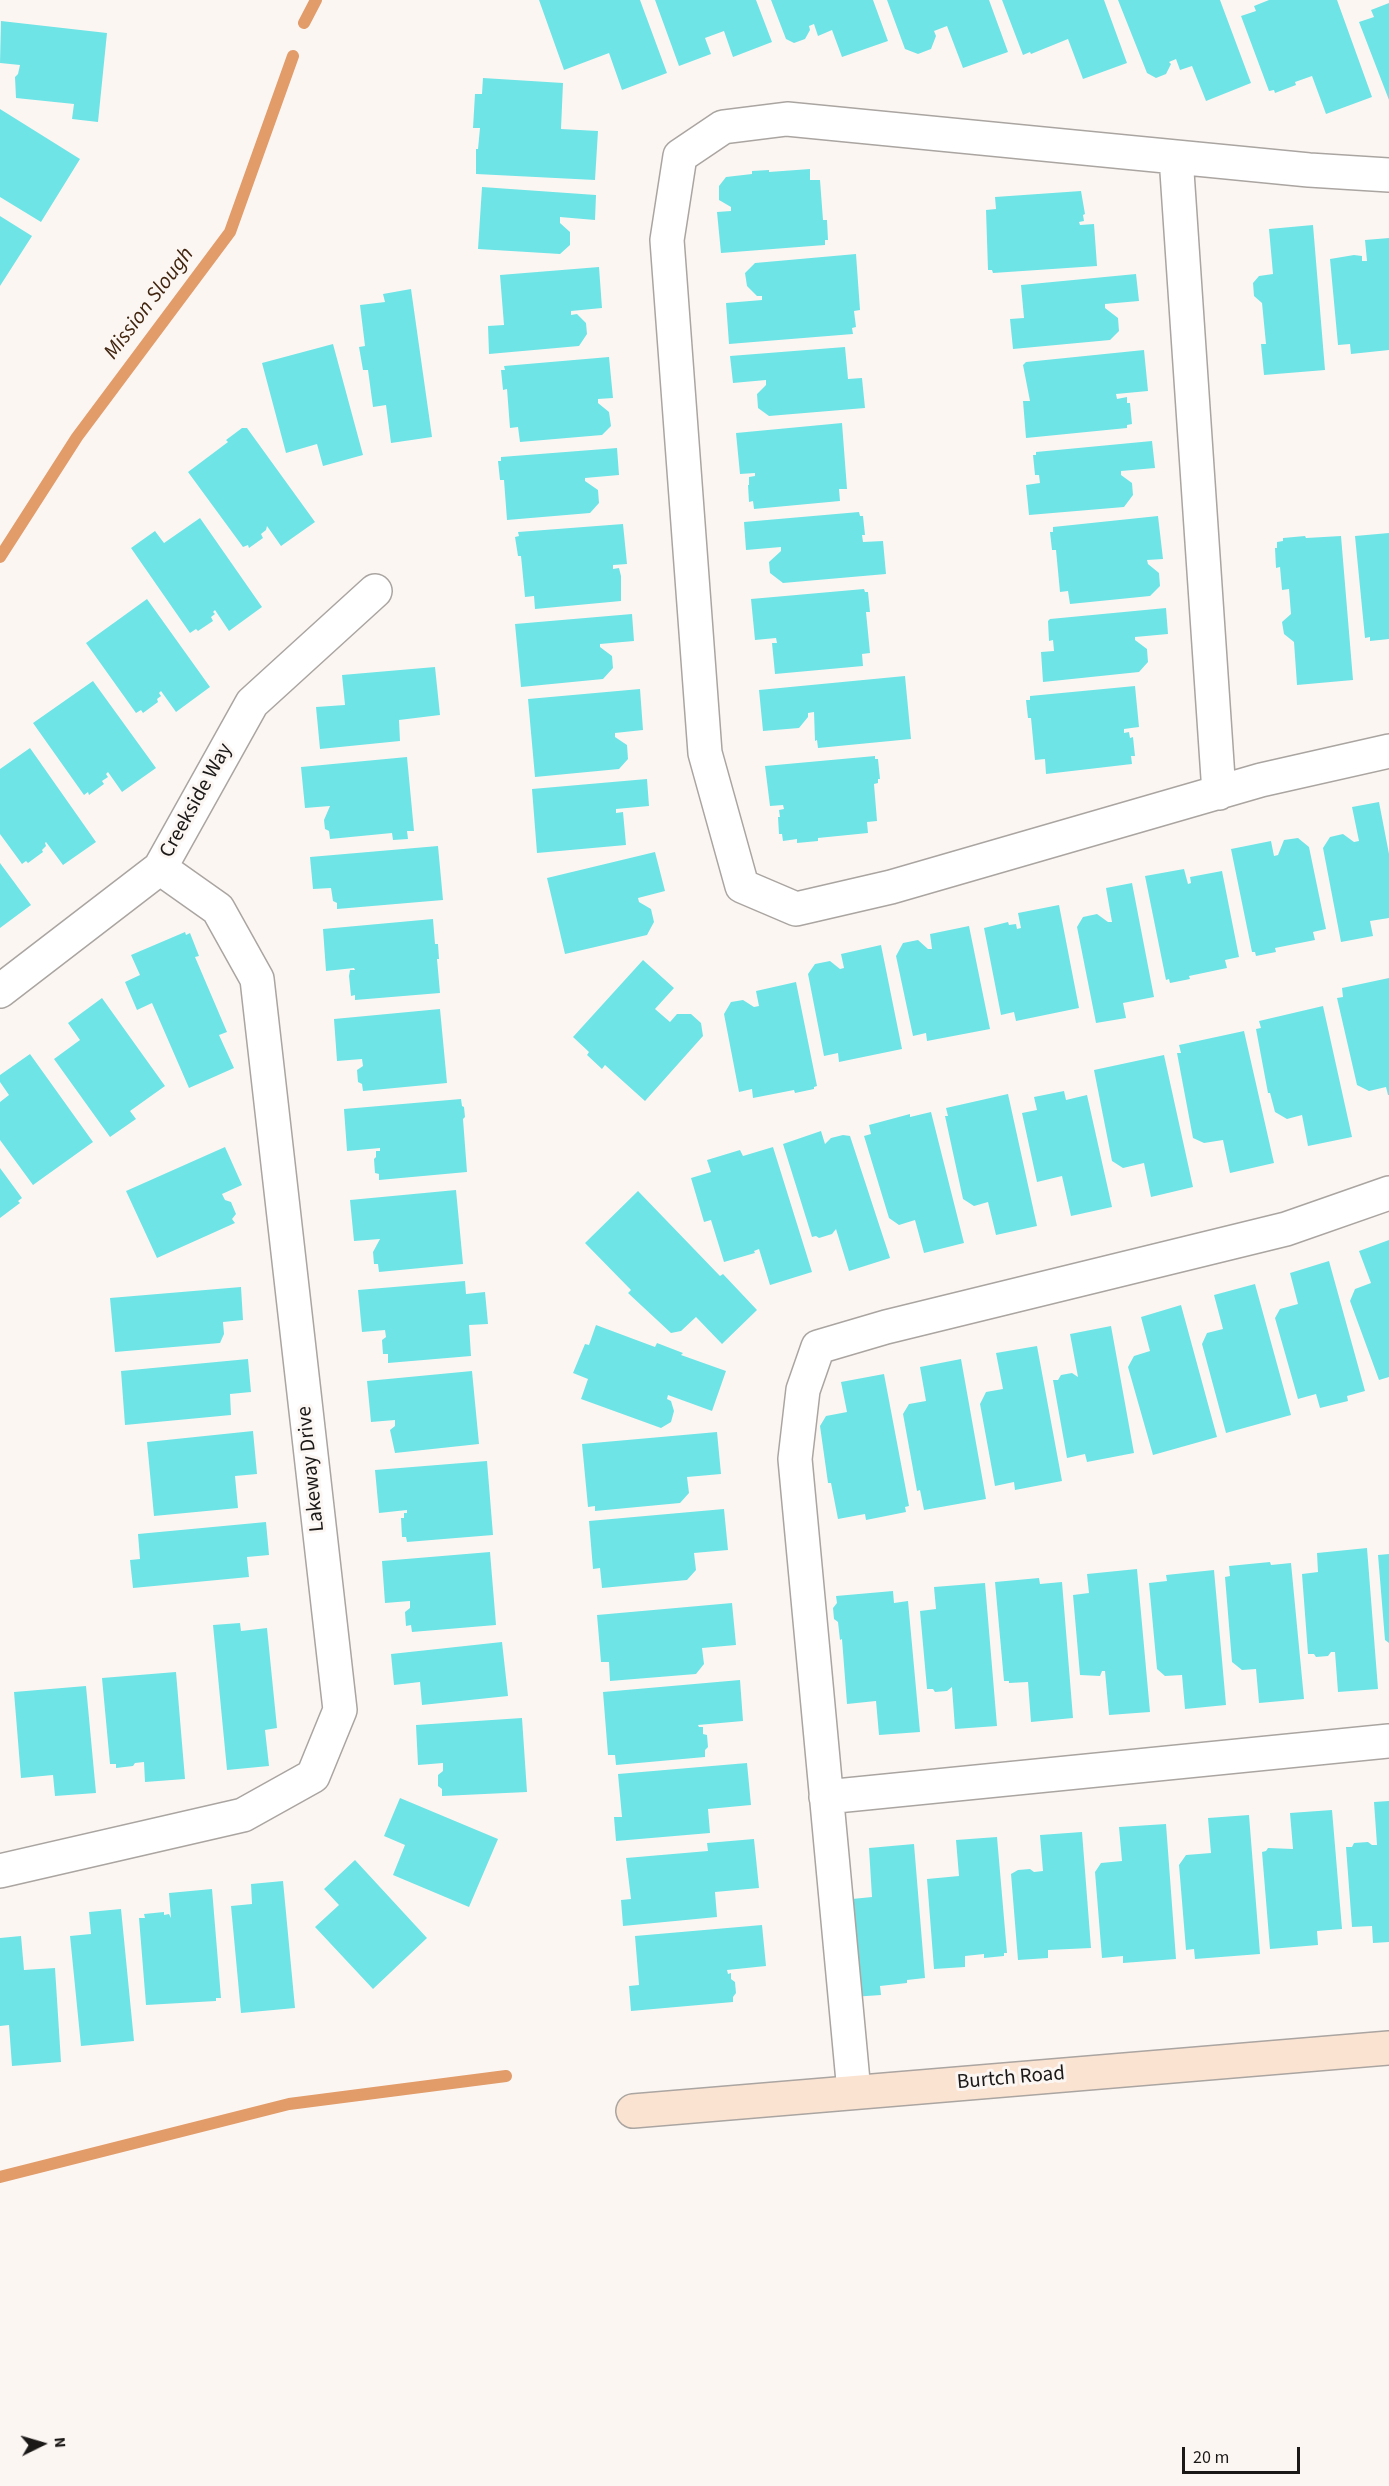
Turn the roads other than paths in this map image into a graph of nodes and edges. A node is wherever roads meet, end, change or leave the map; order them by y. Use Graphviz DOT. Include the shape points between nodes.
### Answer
graph roads {
  1 [pos="1176,157"];
  2 [pos="1389,175"];
  3 [pos="375,591"];
  4 [pos="1389,751"];
  5 [pos="1219,792"];
  6 [pos="160,868"];
  7 [pos="0,991"];
  8 [pos="1389,1193"];
  9 [pos="1389,1741"];
  10 [pos="826,1797"];
  11 [pos="0,1871"];
  12 [pos="1389,2048"];
  13 [pos="854,2092"];
  14 [pos="633,2111"];
  1 -- 2 [label="street"];
  1 -- 5 [label="street"];
  1 -- 5 [label="street" via="787,119 723,127 680,156 667,240 705,753 742,886 796,909 891,886"];
  3 -- 6 [label="street, Creekside Way" via="252,703"];
  4 -- 5 [label="street"];
  6 -- 7 [label="street, Creekside Way"];
  6 -- 11 [label="street, Lakeway Drive" via="218,909 257,979 340,1710 313,1776 243,1815"];
  8 -- 10 [label="street" via="1286,1229 818,1347 803,1390 795,1459"];
  9 -- 10 [label="street"];
  10 -- 13 [label="street"];
  12 -- 13 [label="main road, Burtch Road"];
  13 -- 14 [label="main road, Burtch Road"];
}
